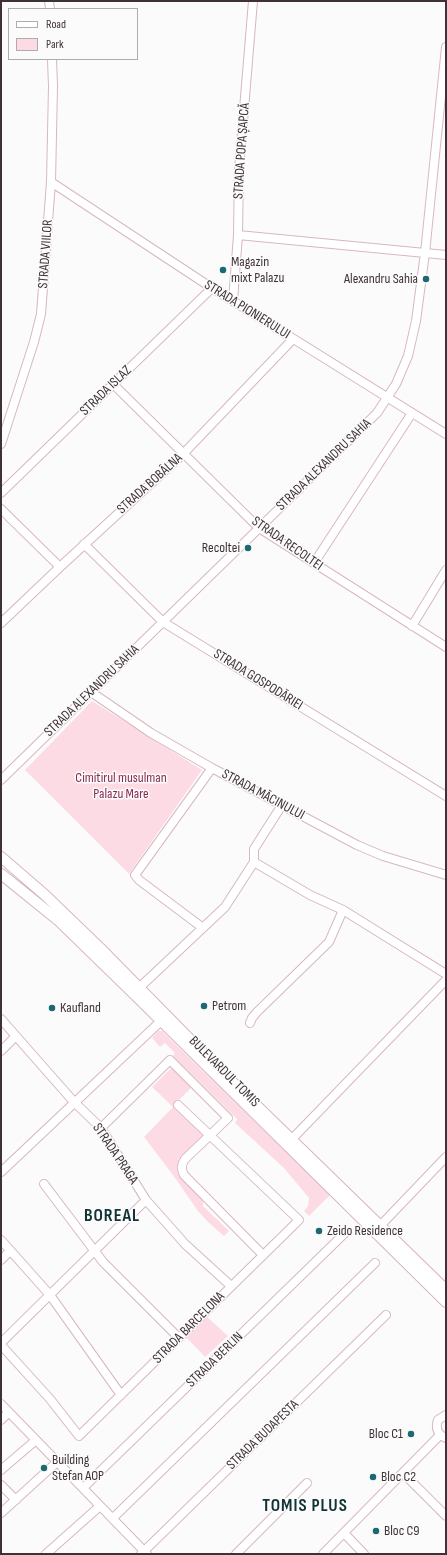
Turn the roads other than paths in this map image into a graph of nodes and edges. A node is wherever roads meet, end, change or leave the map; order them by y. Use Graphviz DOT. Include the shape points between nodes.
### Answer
graph roads {
  1 [pos="253,1"];
  2 [pos="446,47"];
  3 [pos="52,60"];
  4 [pos="51,182"];
  5 [pos="238,235"];
  6 [pos="425,253"];
  7 [pos="446,255"];
  8 [pos="212,288"];
  9 [pos="232,301"];
  10 [pos="293,339"];
  11 [pos="113,384"];
  12 [pos="388,398"];
  13 [pos="412,413"];
  14 [pos="446,434"];
  15 [pos="1,444"];
  16 [pos="183,454"];
  17 [pos="1,493"];
  18 [pos="1,509"];
  19 [pos="259,528"];
  20 [pos="84,544"];
  21 [pos="314,563"];
  22 [pos="60,567"];
  23 [pos="446,570"];
  24 [pos="163,622"];
  25 [pos="1,623"];
  26 [pos="412,626"];
  27 [pos="446,647"];
  28 [pos="91,692"];
  29 [pos="212,768"];
  30 [pos="1,780"];
  31 [pos="446,796"];
  32 [pos="282,805"];
  33 [pos="1,857"];
  34 [pos="254,862"];
  35 [pos="1,874"];
  36 [pos="446,875"];
  37 [pos="342,910"];
  38 [pos="203,928"];
  39 [pos="446,974"];
  40 [pos="446,980"];
  41 [pos="140,987"];
  42 [pos="1,1019"];
  43 [pos="160,1021"];
  44 [pos="250,1022"];
  45 [pos="16,1036"];
  46 [pos="1,1050"];
  47 [pos="74,1102"];
  48 [pos="178,1104"];
  49 [pos="101,1128"];
  50 [pos="210,1135"];
  51 [pos="292,1140"];
  52 [pos="446,1157"];
  53 [pos="1,1172"];
  54 [pos="44,1184"];
  55 [pos="146,1200"];
  56 [pos="380,1226"];
  57 [pos="346,1232"];
  58 [pos="1,1240"];
  59 [pos="10,1251"];
  60 [pos="95,1251"];
  61 [pos="263,1255"];
  62 [pos="1,1260"];
  63 [pos="375,1263"];
  64 [pos="231,1286"];
  65 [pos="446,1290"];
  66 [pos="50,1294"];
  67 [pos="446,1302"];
  68 [pos="386,1315"];
  69 [pos="179,1338"];
  70 [pos="1,1344"];
  71 [pos="121,1394"];
  72 [pos="1,1404"];
  73 [pos="9,1412"];
  74 [pos="446,1415"];
  75 [pos="1,1420"];
  76 [pos="443,1436"];
  77 [pos="36,1440"];
  78 [pos="57,1462"];
  79 [pos="2,1468"];
  80 [pos="403,1473"];
  81 [pos="307,1483"];
  82 [pos="1,1485"];
  83 [pos="82,1488"];
  84 [pos="16,1500"];
  85 [pos="100,1506"];
  86 [pos="1,1513"];
  87 [pos="446,1516"];
  88 [pos="112,1518"];
  89 [pos="344,1533"];
  90 [pos="144,1553"];
  91 [pos="46,1554"];
  92 [pos="236,1554"];
  93 [pos="323,1554"];
  94 [pos="364,1554"];
  1 -- 5 [label="street, STRADA POPA ȘAPCĂ" via="239,169"];
  2 -- 6 [label="street, STRADA ALEXANDRU SAHIA"];
  3 -- 4 [label="street, STRADA VIILOR"];
  4 -- 8 [label="street, STRADA PIONIERULUI"];
  4 -- 15 [label="street, STRADA VIILOR" via="41,314"];
  5 -- 6 [label="street"];
  5 -- 9 [label="street, STRADA POPA ȘAPCĂ"];
  6 -- 7 [label="street"];
  6 -- 12 [label="street, STRADA ALEXANDRU SAHIA" via="416,321 408,356"];
  8 -- 9 [label="street, STRADA PIONIERULUI"];
  8 -- 11 [label="street, STRADA ISLAZ"];
  9 -- 10 [label="street, STRADA PIONIERULUI"];
  10 -- 12 [label="street, STRADA PIONIERULUI"];
  10 -- 16 [label="street, STRADA BOBÂLNA"];
  11 -- 16 [label="street, STRADA RECOLTEI"];
  11 -- 17 [label="street, STRADA ISLAZ"];
  12 -- 13 [label="street, STRADA PIONIERULUI"];
  12 -- 19 [label="street, STRADA ALEXANDRU SAHIA" via="377,413"];
  13 -- 14 [label="street, STRADA PIONIERULUI"];
  13 -- 21 [label="street"];
  16 -- 19 [label="street, STRADA RECOLTEI"];
  16 -- 20 [label="street, STRADA BOBÂLNA"];
  18 -- 22 [label="street"];
  19 -- 21 [label="street, STRADA RECOLTEI"];
  19 -- 24 [label="street, STRADA ALEXANDRU SAHIA"];
  20 -- 22 [label="street, STRADA BOBÂLNA"];
  20 -- 24 [label="street, STRADA GOSPODĂRIEI"];
  21 -- 26 [label="street, STRADA RECOLTEI"];
  22 -- 25 [label="street, STRADA BOBÂLNA"];
  23 -- 26 [label="street"];
  24 -- 28 [label="street, STRADA ALEXANDRU SAHIA"];
  24 -- 31 [label="street, STRADA GOSPODĂRIEI"];
  26 -- 27 [label="street, STRADA RECOLTEI"];
  28 -- 29 [label="street, STRADA MĂCINULUI" via="151,733"];
  28 -- 30 [label="street, STRADA ALEXANDRU SAHIA"];
  29 -- 32 [label="street, STRADA MĂCINULUI"];
  29 -- 38 [label="street" via="135,875 138,880"];
  32 -- 34 [label="street" via="254,849"];
  32 -- 36 [label="street, STRADA MĂCINULUI" via="357,845 383,856"];
  33 -- 41 [label="main road, BULEVARDUL TOMIS" via="50,900"];
  34 -- 37 [label="street" via="310,895"];
  34 -- 38 [label="street" via="225,907"];
  35 -- 43 [label="main road, BULEVARDUL TOMIS" via="58,920"];
  37 -- 39 [label="street"];
  37 -- 44 [label="street" via="329,942 257,1012"];
  38 -- 41 [label="street"];
  40 -- 51 [label="street"];
  41 -- 51 [label="main road, BULEVARDUL TOMIS"];
  42 -- 45 [label="street, STRADA PRAGA"];
  43 -- 47 [label="street"];
  43 -- 67 [label="main road, BULEVARDUL TOMIS"];
  45 -- 46 [label="street"];
  45 -- 47 [label="street, STRADA PRAGA"];
  47 -- 49 [label="street, STRADA PRAGA"];
  47 -- 53 [label="street"];
  48 -- 50 [label="street"];
  49 -- 50 [label="street" via="170,1060 228,1118"];
  49 -- 55 [label="street, STRADA PRAGA"];
  50 -- 61 [label="street" via="185,1159 181,1169 190,1182"];
  50 -- 61 [label="street, STRADA BARCELONA" via="299,1220"];
  51 -- 56 [label="main road, BULEVARDUL TOMIS"];
  52 -- 56 [label="street"];
  54 -- 60 [label="street"];
  55 -- 60 [label="street"];
  55 -- 64 [label="street, STRADA PRAGA" via="185,1244"];
  56 -- 65 [label="main road, BULEVARDUL TOMIS"];
  57 -- 83 [label="street, STRADA BERLIN"];
  58 -- 59 [label="street"];
  59 -- 62 [label="street"];
  59 -- 66 [label="street"];
  60 -- 66 [label="street"];
  60 -- 69 [label="street"];
  61 -- 64 [label="street, STRADA BARCELONA"];
  63 -- 88 [label="street"];
  64 -- 69 [label="street, STRADA BARCELONA"];
  66 -- 70 [label="street"];
  66 -- 71 [label="street"];
  68 -- 90 [label="street, STRADA BUDAPESTA"];
  69 -- 71 [label="street, STRADA BARCELONA"];
  70 -- 71 [label="street, STRADA BARCELONA" via="79,1436"];
  72 -- 73 [label="street"];
  73 -- 75 [label="street"];
  73 -- 77 [label="street"];
  74 -- 76 [label="street" via="437,1423 438,1431"];
  76 -- 80 [label="street"];
  77 -- 78 [label="street"];
  77 -- 79 [label="street"];
  78 -- 83 [label="street"];
  78 -- 84 [label="street"];
  80 -- 87 [label="street"];
  80 -- 89 [label="street"];
  81 -- 92 [label="street"];
  82 -- 84 [label="street"];
  83 -- 85 [label="street"];
  84 -- 86 [label="street"];
  85 -- 88 [label="street"];
  85 -- 91 [label="street"];
  88 -- 90 [label="street"];
  89 -- 93 [label="street"];
  89 -- 94 [label="street"];
}
